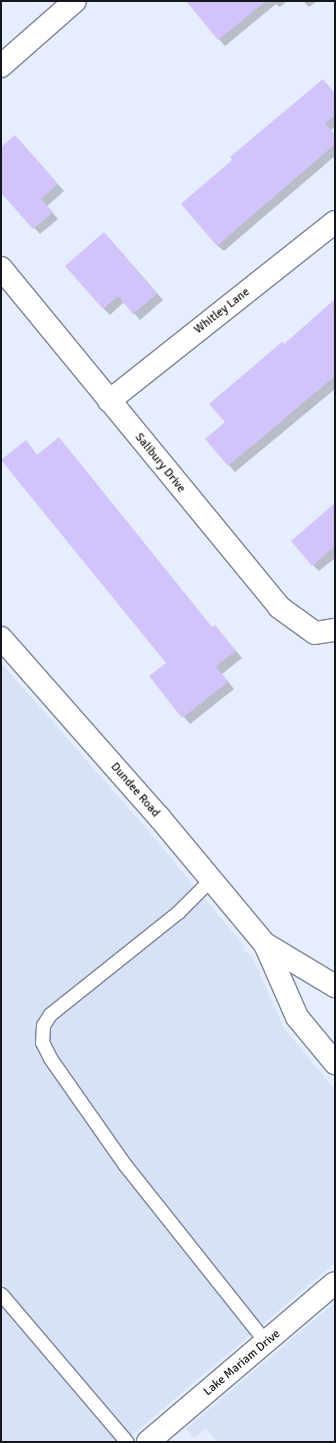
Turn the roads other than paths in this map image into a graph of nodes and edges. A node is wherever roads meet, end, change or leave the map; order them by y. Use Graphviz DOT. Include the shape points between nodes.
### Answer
graph roads {
  1 [pos="75,1"];
  2 [pos="1,66"];
  3 [pos="335,222"];
  4 [pos="1,268"];
  5 [pos="110,401"];
  6 [pos="335,630"];
  7 [pos="1,638"];
  8 [pos="210,880"];
  9 [pos="265,944"];
  10 [pos="335,986"];
  11 [pos="335,1063"];
  12 [pos="335,1283"];
  13 [pos="1,1294"];
  14 [pos="266,1342"];
  15 [pos="162,1438"];
  16 [pos="127,1442"];
  1 -- 2 [label="street"];
  3 -- 5 [label="street, Whitley Lane"];
  4 -- 5 [label="street, Salibury Drive"];
  5 -- 6 [label="street, Salibury Drive" via="279,607 315,632"];
  7 -- 8 [label="street, Dundee Road"];
  8 -- 9 [label="street, Dundee Road"];
  8 -- 14 [label="lane" via="178,912 50,1014 43,1025 42,1042 50,1058 125,1165"];
  9 -- 10 [label="street, Dundee Road"];
  9 -- 11 [label="street, Dundee Road" via="296,1017"];
  12 -- 14 [label="street, Lake Mariam Drive"];
  13 -- 16 [label="lane"];
  14 -- 15 [label="street, Lake Mariam Drive"];
}
